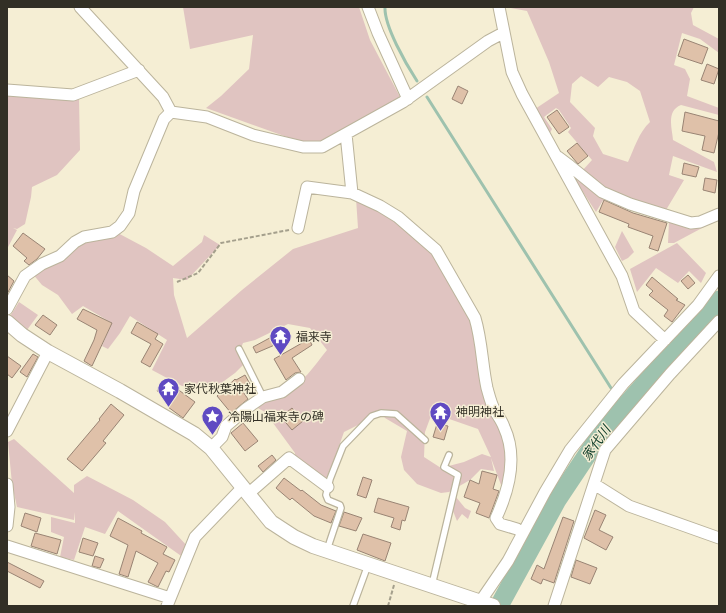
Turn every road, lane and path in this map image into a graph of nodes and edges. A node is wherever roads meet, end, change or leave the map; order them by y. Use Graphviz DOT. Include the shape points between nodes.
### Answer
graph roads {
  1 [pos="80,7"];
  2 [pos="499,7"];
  3 [pos="370,8"];
  4 [pos="503,33"];
  5 [pos="139,70"];
  6 [pos="7,90"];
  7 [pos="408,99"];
  8 [pos="171,112"];
  9 [pos="346,134"];
  10 [pos="555,156"];
  11 [pos="352,193"];
  12 [pos="719,214"];
  13 [pos="298,228"];
  14 [pos="719,276"];
  15 [pos="177,282"];
  16 [pos="7,309"];
  17 [pos="719,321"];
  18 [pos="7,322"];
  19 [pos="665,340"];
  20 [pos="238,349"];
  21 [pos="48,352"];
  22 [pos="299,379"];
  23 [pos="263,397"];
  24 [pos="7,431"];
  25 [pos="425,440"];
  26 [pos="212,448"];
  27 [pos="449,455"];
  28 [pos="7,484"];
  29 [pos="594,484"];
  30 [pos="328,487"];
  31 [pos="246,491"];
  32 [pos="7,526"];
  33 [pos="523,533"];
  34 [pos="719,538"];
  35 [pos="7,546"];
  36 [pos="327,550"];
  37 [pos="368,564"];
  38 [pos="398,574"];
  39 [pos="432,585"];
  40 [pos="169,602"];
  41 [pos="486,604"];
  42 [pos="353,606"];
  43 [pos="388,606"];
  44 [pos="554,606"];
  1 -- 5 [label="street"];
  2 -- 4 [label="street"];
  3 -- 7 [label="street" via="378,33"];
  4 -- 7 [label="street"];
  4 -- 10 [label="street" via="512,72"];
  5 -- 6 [label="street" via="73,95"];
  5 -- 8 [label="street" via="164,97"];
  7 -- 9 [label="street"];
  8 -- 9 [label="street" via="206,117 253,135 302,147 322,147"];
  8 -- 16 [label="street" via="164,119 134,191 129,213 120,226 112,232 84,237 60,256 25,276"];
  9 -- 11 [label="street"];
  10 -- 12 [label="street" via="602,192 630,204 691,223"];
  10 -- 19 [label="street" via="622,276 634,311"];
  11 -- 13 [label="street" via="307,187"];
  11 -- 33 [label="street" via="398,217 436,250 475,318 487,388 494,409 505,428 512,460 510,478 496,518 500,524"];
  13 -- 15 [label="path" via="221,243 198,273"];
  14 -- 19 [label="street" via="698,305"];
  17 -- 29 [label="street" via="605,450"];
  18 -- 21 [label="street"];
  19 -- 33 [label="street" via="623,384 570,450"];
  20 -- 23 [label="lane"];
  21 -- 24 [label="street"];
  21 -- 26 [label="street" via="172,420"];
  22 -- 23 [label="street" via="282,392"];
  23 -- 26 [label="street" via="226,426 222,437"];
  25 -- 30 [label="lane" via="396,414 381,413 372,416 343,446"];
  26 -- 31 [label="street"];
  27 -- 39 [label="lane" via="444,467 458,475"];
  28 -- 32 [label="street"];
  29 -- 34 [label="street" via="628,506"];
  29 -- 44 [label="street"];
  30 -- 31 [label="street" via="289,458"];
  30 -- 36 [label="lane" via="328,500 340,504 341,508"];
  31 -- 36 [label="street" via="278,528"];
  31 -- 40 [label="street" via="195,537"];
  33 -- 41 [label="street"];
  35 -- 40 [label="street"];
  36 -- 37 [label="street"];
  37 -- 38 [label="street"];
  37 -- 42 [label="lane"];
  38 -- 39 [label="street"];
  38 -- 43 [label="path"];
  39 -- 41 [label="street"];
}
